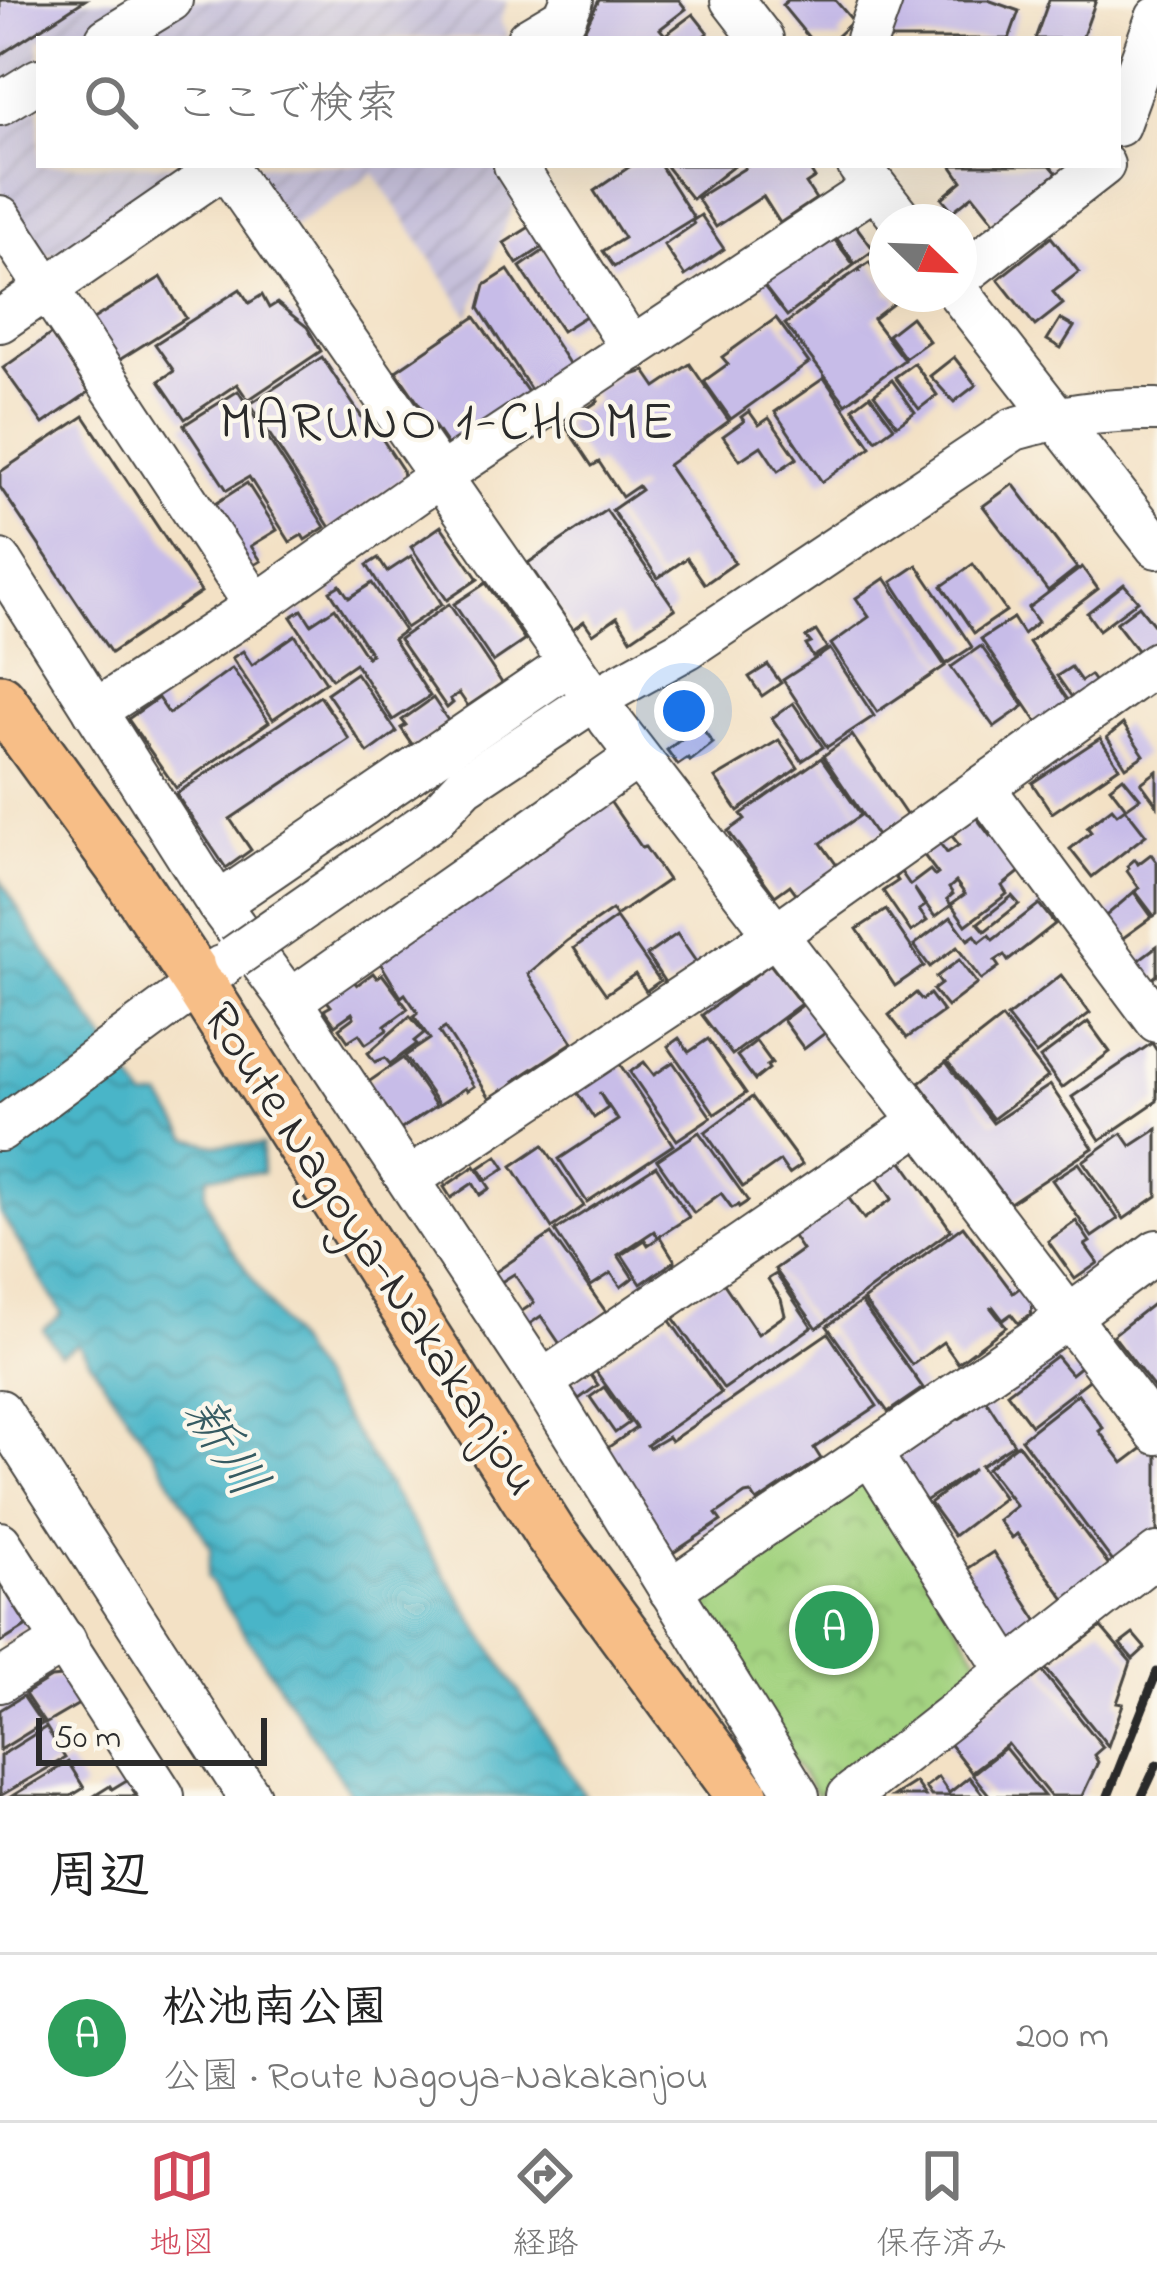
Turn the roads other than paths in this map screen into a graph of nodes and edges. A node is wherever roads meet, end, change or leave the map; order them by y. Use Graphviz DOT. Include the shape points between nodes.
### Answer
graph roads {
  1 [pos="171,0"];
  2 [pos="572,0"];
  3 [pos="732,0"];
  4 [pos="880,0"];
  5 [pos="1157,18"];
  6 [pos="112,36"];
  7 [pos="533,36"];
  8 [pos="760,36"];
  9 [pos="868,36"];
  10 [pos="36,82"];
  11 [pos="0,104"];
  12 [pos="1121,117"];
  13 [pos="222,168"];
  14 [pos="226,168"];
  15 [pos="517,168"];
  16 [pos="1099,168"];
  17 [pos="867,176"];
  18 [pos="889,204"];
  19 [pos="0,217"];
  20 [pos="977,264"];
  21 [pos="47,288"];
  22 [pos="974,312"];
  23 [pos="0,321"];
  24 [pos="632,349"];
  25 [pos="1157,410"];
  26 [pos="1057,417"];
  27 [pos="440,476"];
  28 [pos="1157,547"];
  29 [pos="0,561"];
  30 [pos="256,607"];
  31 [pos="1157,663"];
  32 [pos="569,664"];
  33 [pos="0,700"];
  34 [pos="95,711"];
  35 [pos="589,718"];
  36 [pos="638,757"];
  37 [pos="983,787"];
  38 [pos="218,904"];
  39 [pos="775,935"];
  40 [pos="203,980"];
  41 [pos="290,1001"];
  42 [pos="1157,1021"];
  43 [pos="921,1122"];
  44 [pos="0,1130"];
  45 [pos="409,1179"];
  46 [pos="1157,1250"];
  47 [pos="1067,1318"];
  48 [pos="542,1382"];
  49 [pos="0,1412"];
  50 [pos="1157,1433"];
  51 [pos="870,1453"];
  52 [pos="0,1543"];
  53 [pos="1157,1554"];
  54 [pos="670,1590"];
  55 [pos="65,1641"];
  56 [pos="1008,1671"];
  57 [pos="0,1681"];
  58 [pos="164,1796"];
  59 [pos="249,1796"];
  60 [pos="743,1796"];
  61 [pos="798,1796"];
  62 [pos="849,1796"];
  1 -- 6 [label="street"];
  2 -- 7 [label="street" via="565,17"];
  3 -- 8 [label="street"];
  4 -- 9 [label="street"];
  5 -- 12 [label="street"];
  10 -- 11 [label="street"];
  13 -- 21 [label="street"];
  14 -- 27 [label="street"];
  15 -- 24 [label="street"];
  16 -- 20 [label="street"];
  17 -- 18 [label="street"];
  17 -- 24 [label="street"];
  19 -- 21 [label="street"];
  21 -- 23 [label="street"];
  21 -- 30 [label="street"];
  22 -- 26 [label="street"];
  24 -- 27 [label="street"];
  25 -- 26 [label="street"];
  26 -- 28 [label="street"];
  26 -- 35 [label="street" via="1014,429"];
  27 -- 30 [label="street"];
  27 -- 32 [label="street"];
  29 -- 34 [label="street"];
  30 -- 34 [label="street"];
  31 -- 37 [label="street"];
  32 -- 35 [label="street"];
  32 -- 38 [label="street"];
  33 -- 40 [label="main road, Route Nagoya-Nakakanjou"];
  34 -- 38 [label="street"];
  35 -- 36 [label="street"];
  35 -- 40 [label="street, bridge" via="464,785 435,818"];
  36 -- 39 [label="street"];
  36 -- 41 [label="street"];
  37 -- 39 [label="street"];
  37 -- 42 [label="street"];
  38 -- 41 [label="street"];
  39 -- 43 [label="street"];
  39 -- 45 [label="street"];
  40 -- 44 [label="street"];
  40 -- 60 [label="main road, Route Nagoya-Nakakanjou" via="549,1532"];
  41 -- 45 [label="street"];
  43 -- 47 [label="street"];
  43 -- 48 [label="street"];
  45 -- 48 [label="street"];
  46 -- 47 [label="street"];
  47 -- 50 [label="street"];
  47 -- 51 [label="street"];
  48 -- 54 [label="street"];
  49 -- 59 [label="street"];
  51 -- 54 [label="street"];
  51 -- 56 [label="street"];
  52 -- 55 [label="street"];
  53 -- 56 [label="street"];
  54 -- 61 [label="street"];
  55 -- 57 [label="street"];
  55 -- 58 [label="street"];
  56 -- 62 [label="street"];
}
